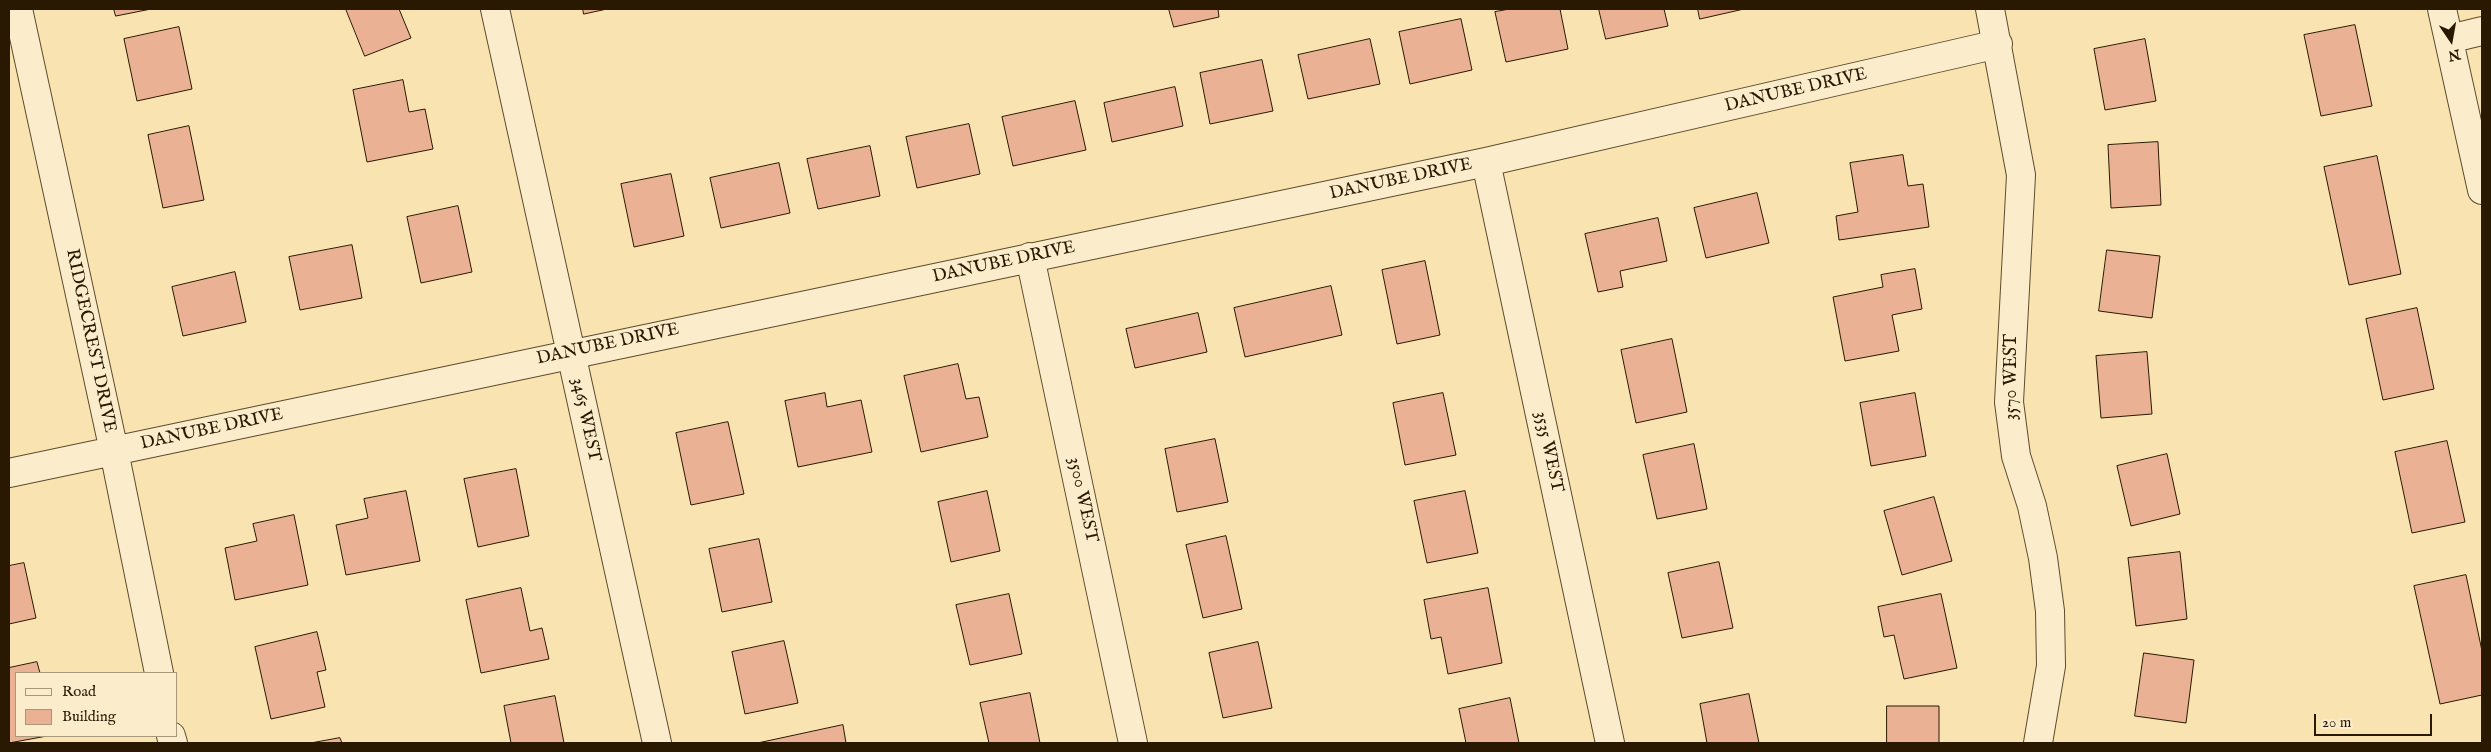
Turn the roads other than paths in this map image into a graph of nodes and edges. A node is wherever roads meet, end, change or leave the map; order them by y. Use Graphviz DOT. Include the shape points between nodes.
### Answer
graph roads {
  1 [pos="18,9"];
  2 [pos="495,9"];
  3 [pos="1990,9"];
  4 [pos="2442,9"];
  5 [pos="2482,31"];
  6 [pos="2448,39"];
  7 [pos="1998,44"];
  8 [pos="1486,162"];
  9 [pos="2482,190"];
  10 [pos="1030,257"];
  11 [pos="570,353"];
  12 [pos="114,451"];
  13 [pos="9,473"];
  14 [pos="159,672"];
  15 [pos="656,743"];
  16 [pos="1133,743"];
  17 [pos="1610,743"];
  18 [pos="2038,743"];
  1 -- 12 [label="street, RIDGECREST DRIVE"];
  2 -- 11 [label="street, 3465 WEST"];
  3 -- 7 [label="street, 3570 WEST"];
  4 -- 6 [label="street"];
  5 -- 6 [label="street"];
  6 -- 9 [label="street"];
  7 -- 8 [label="street, DANUBE DRIVE"];
  7 -- 18 [label="street, 3570 WEST" via="2021,175 2009,402 2016,456 2044,558 2050,611 2051,666"];
  8 -- 10 [label="street, DANUBE DRIVE"];
  8 -- 17 [label="street, 3535 WEST"];
  10 -- 11 [label="street, DANUBE DRIVE"];
  10 -- 16 [label="street, 3500 WEST"];
  11 -- 12 [label="street, DANUBE DRIVE"];
  11 -- 15 [label="street, 3465 WEST"];
  12 -- 13 [label="street, DANUBE DRIVE"];
  12 -- 14 [label="street, RIDGECREST DRIVE"];
}
